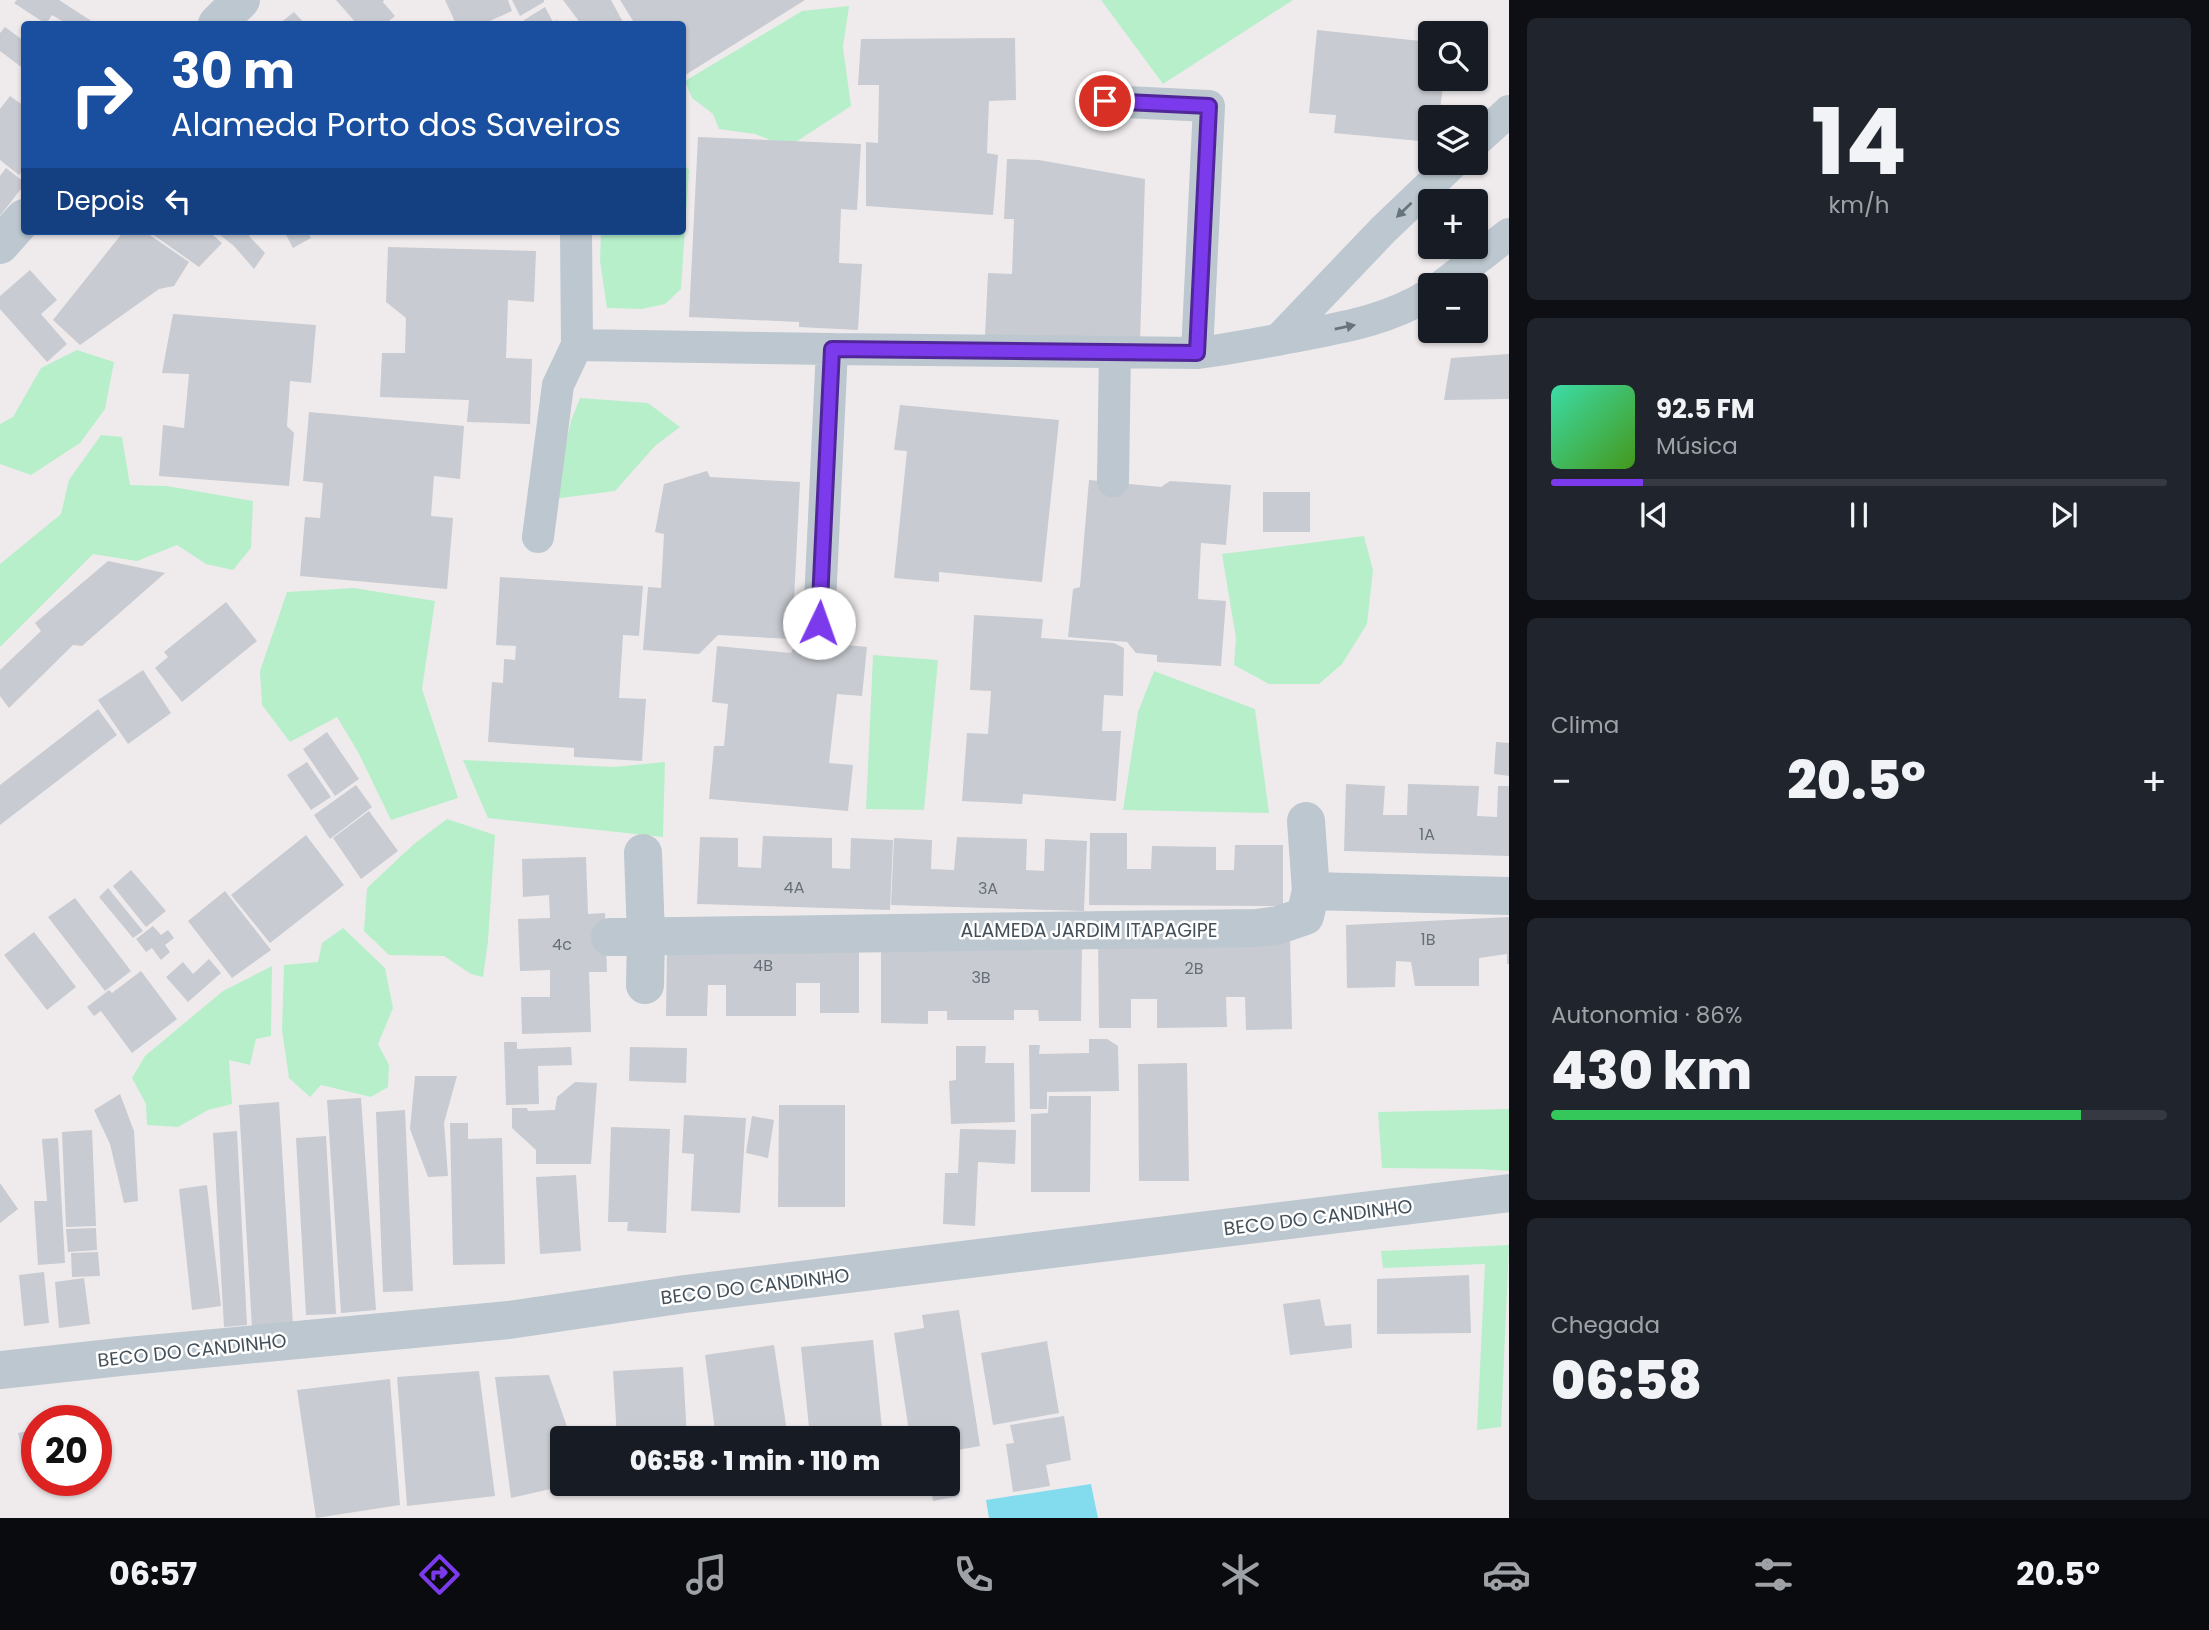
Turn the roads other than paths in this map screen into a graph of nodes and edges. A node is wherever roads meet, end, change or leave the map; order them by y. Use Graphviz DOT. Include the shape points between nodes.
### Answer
graph roads {
  1 [pos="241,0"];
  2 [pos="220,21"];
  3 [pos="1105,101"];
  4 [pos="1509,111"];
  5 [pos="1488,130"];
  6 [pos="1440,175"];
  7 [pos="21,221"];
  8 [pos="1509,234"];
  9 [pos="576,235"];
  10 [pos="0,245"];
  11 [pos="1459,273"];
  12 [pos="1418,301"];
  13 [pos="1278,340"];
  14 [pos="577,345"];
  15 [pos="832,349"];
  16 [pos="1115,352"];
  17 [pos="1197,353"];
  18 [pos="1113,481"];
  19 [pos="538,537"];
  20 [pos="819,623"];
  21 [pos="1306,821"];
  22 [pos="643,853"];
  23 [pos="1311,891"];
  24 [pos="1509,896"];
  25 [pos="628,936"];
  26 [pos="645,985"];
  27 [pos="1509,1193"];
  28 [pos="0,1370"];
  1 -- 2 [label="street"];
  3 -- 17 [label="lane" via="1209,106"];
  4 -- 5 [label="lane"];
  6 -- 13 [label="lane, one-way"];
  7 -- 10 [label="street"];
  8 -- 11 [label="lane"];
  9 -- 14 [label="lane"];
  13 -- 12 [label="lane, one-way" via="1370,322"];
  13 -- 17 [label="lane"];
  14 -- 15 [label="lane"];
  14 -- 19 [label="lane" via="558,385"];
  15 -- 16 [label="lane"];
  15 -- 20 [label="lane"];
  16 -- 17 [label="lane"];
  16 -- 18 [label="lane"];
  21 -- 23 [label="street"];
  22 -- 25 [label="street"];
  23 -- 24 [label="street"];
  23 -- 25 [label="street, ALAMEDA JARDIM ITAPAGIPE" via="1305,916 1256,929"];
  25 -- 26 [label="street"];
  27 -- 28 [label="street, BECO DO CANDINHO" via="685,1294 509,1320"];
}
